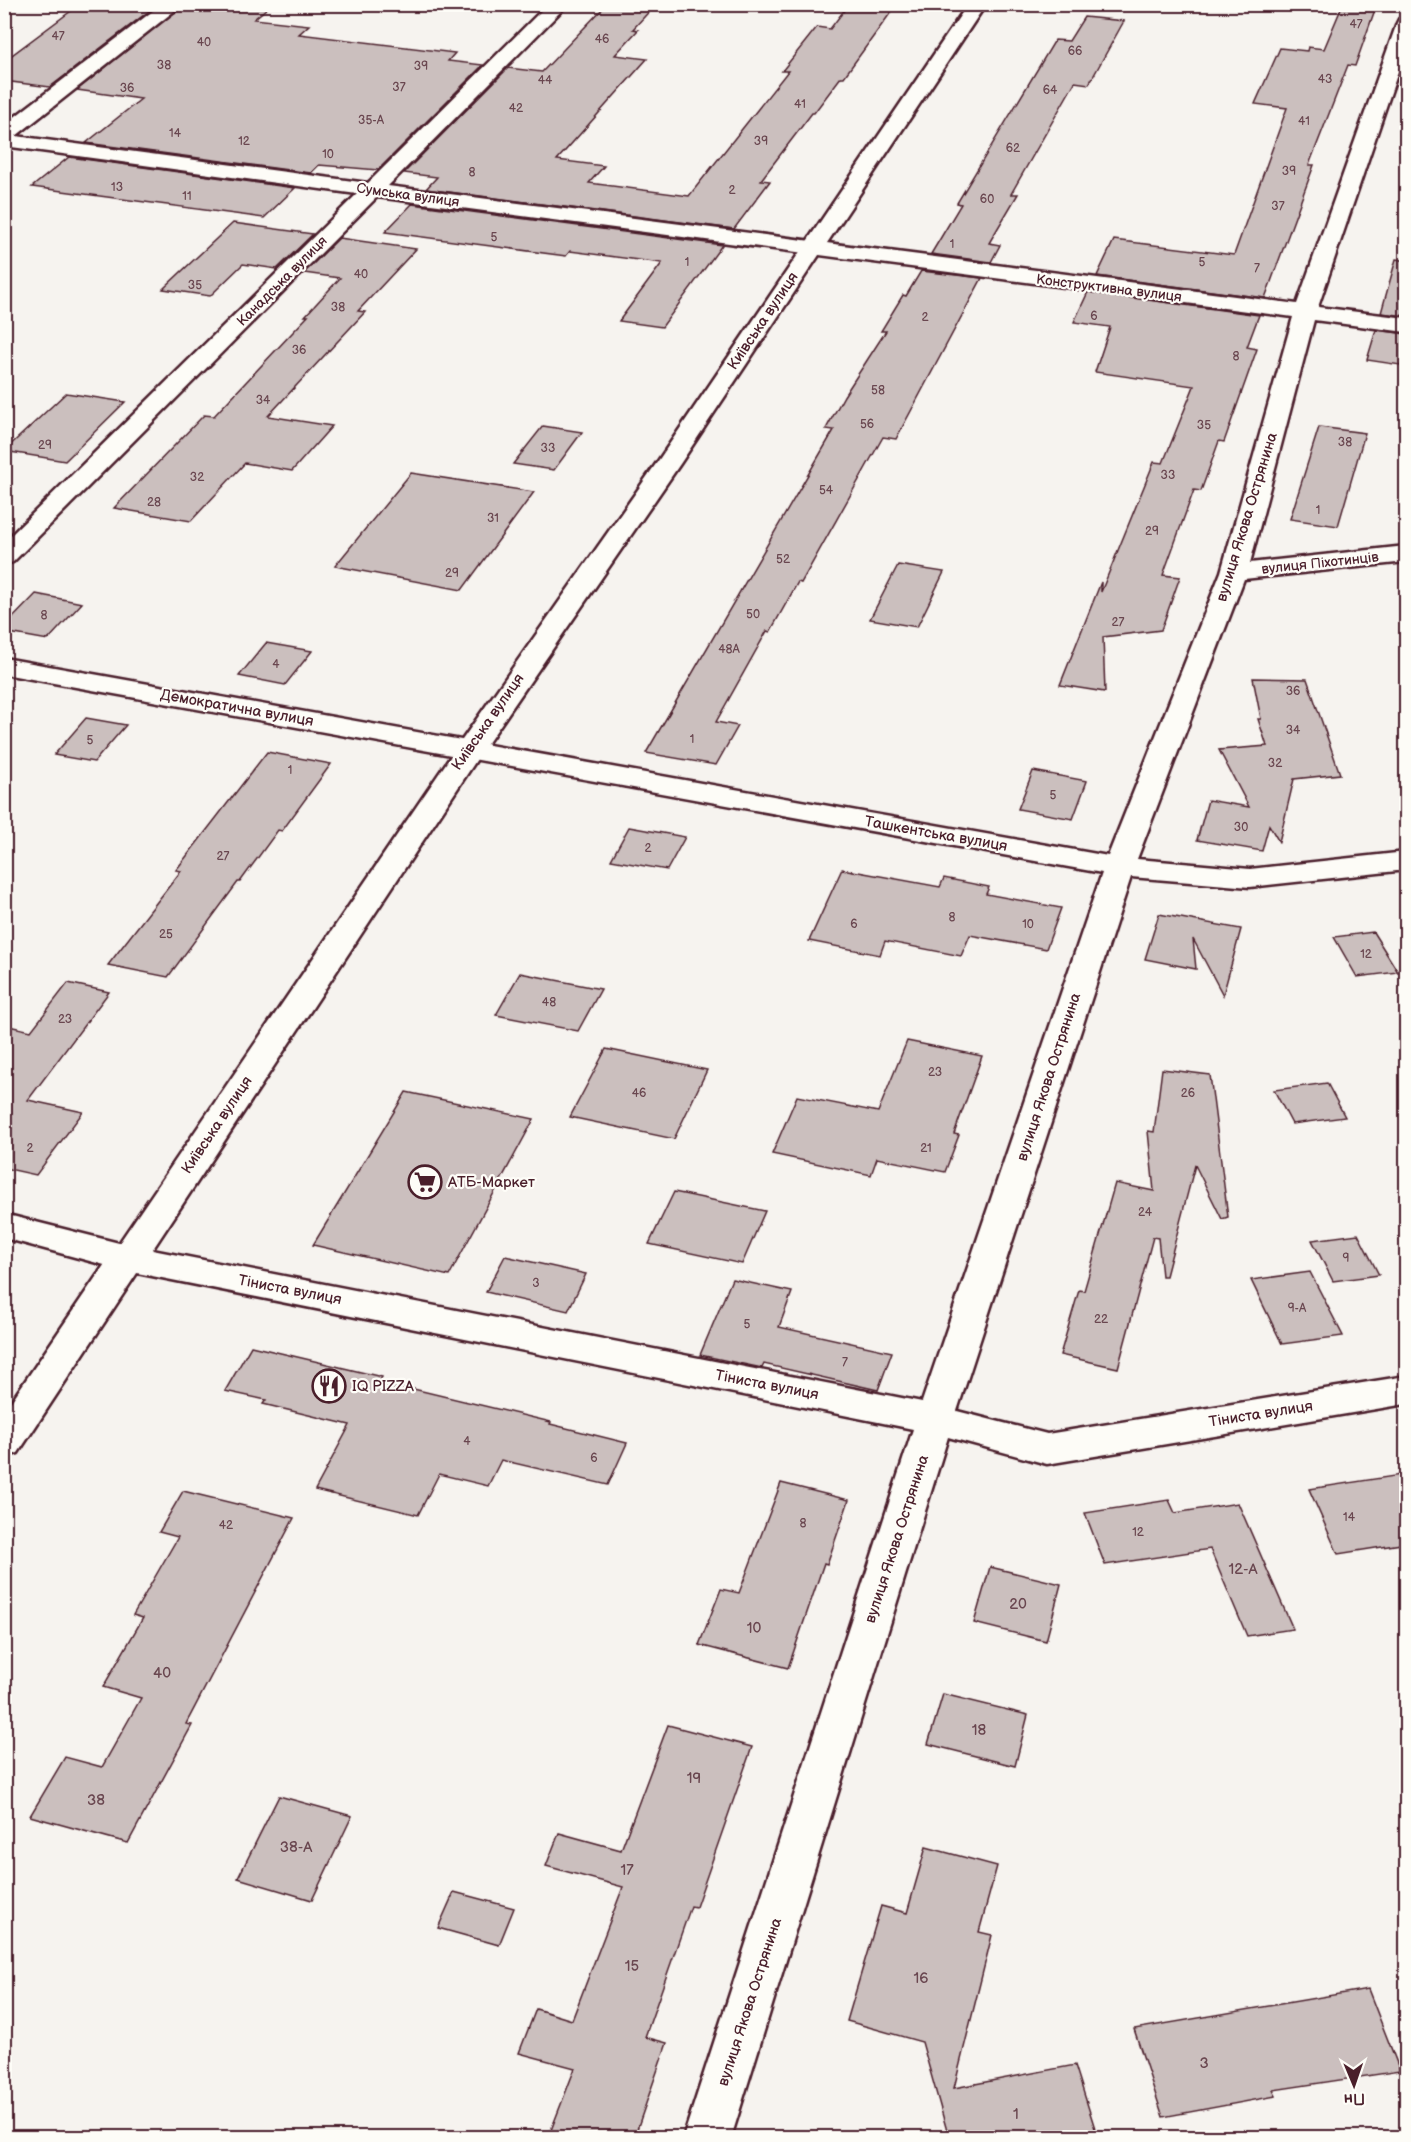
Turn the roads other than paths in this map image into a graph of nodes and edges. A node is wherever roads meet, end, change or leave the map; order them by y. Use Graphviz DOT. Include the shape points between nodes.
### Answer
graph roads {
  1 [pos="174,4"];
  2 [pos="559,4"];
  3 [pos="977,4"];
  4 [pos="1407,22"];
  5 [pos="4,135"];
  6 [pos="4,140"];
  7 [pos="374,190"];
  8 [pos="811,249"];
  9 [pos="1305,313"];
  10 [pos="1407,325"];
  11 [pos="1407,554"];
  12 [pos="4,557"];
  13 [pos="1234,572"];
  14 [pos="4,666"];
  15 [pos="469,750"];
  16 [pos="1407,861"];
  17 [pos="1119,867"];
  18 [pos="4,1226"];
  19 [pos="127,1258"];
  20 [pos="1407,1390"];
  21 [pos="935,1419"];
  22 [pos="4,1443"];
  23 [pos="707,2138"];
  1 -- 5 [label="main road"];
  2 -- 7 [label="main road, Канадська вулиця"];
  3 -- 8 [label="main road, Київська вулиця"];
  4 -- 9 [label="main road, вулиця Якова Острянина"];
  6 -- 7 [label="main road, Сумська вулиця"];
  7 -- 8 [label="main road, Сумська вулиця"];
  7 -- 12 [label="main road, Канадська вулиця"];
  8 -- 9 [label="main road, Конструктивна вулиця"];
  8 -- 15 [label="main road, Київська вулиця" via="668,464"];
  9 -- 10 [label="main road, Конструктивна вулиця"];
  9 -- 13 [label="main road, вулиця Якова Острянина"];
  11 -- 13 [label="main road, вулиця Піхотинців"];
  13 -- 17 [label="main road, вулиця Якова Острянина"];
  14 -- 15 [label="main road, Демократична вулиця"];
  15 -- 17 [label="main road, Ташкентська вулиця"];
  15 -- 19 [label="main road, Київська вулиця"];
  16 -- 17 [label="main road, Ташкентська вулиця" via="1250,878"];
  17 -- 21 [label="main road, вулиця Якова Острянина"];
  18 -- 19 [label="main road, Тіниста вулиця"];
  19 -- 21 [label="main road, Тіниста вулиця"];
  19 -- 22 [label="main road, Київська вулиця"];
  20 -- 21 [label="main road, Тіниста вулиця" via="1047,1449"];
  21 -- 23 [label="main road, вулиця Якова Острянина"];
}
